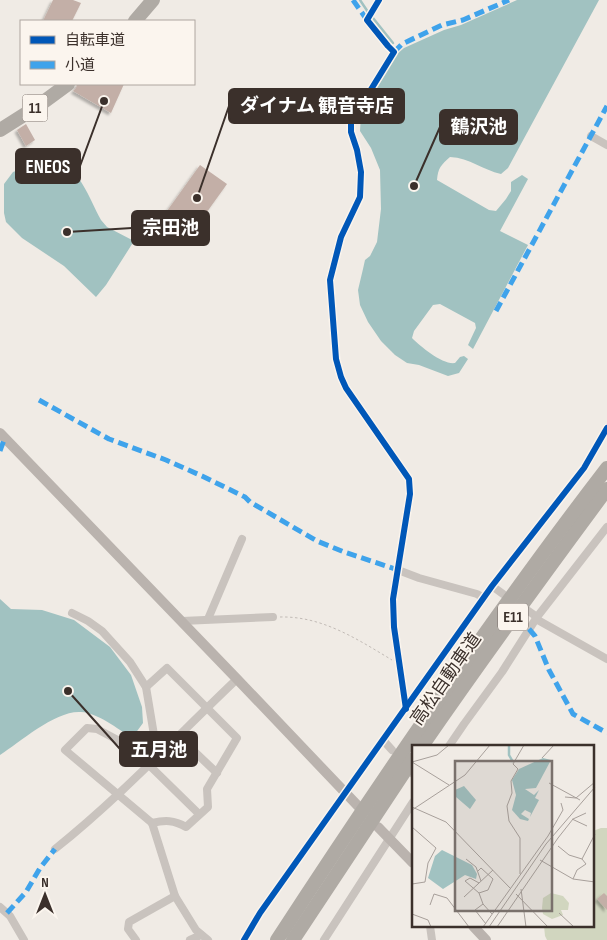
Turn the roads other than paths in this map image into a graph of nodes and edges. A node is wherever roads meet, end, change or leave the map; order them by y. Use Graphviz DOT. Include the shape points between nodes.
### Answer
graph roads {
  1 [pos="153,0"];
  2 [pos="378,0"];
  3 [pos="136,20"];
  4 [pos="67,85"];
  5 [pos="0,130"];
  6 [pos="591,136"];
  7 [pos="607,145"];
  8 [pos="607,428"];
  9 [pos="0,433"];
  10 [pos="607,468"];
  11 [pos="607,489"];
  12 [pos="607,526"];
  13 [pos="242,539"];
  14 [pos="398,570"];
  15 [pos="492,586"];
  16 [pos="503,594"];
  17 [pos="484,598"];
  18 [pos="527,610"];
  19 [pos="72,613"];
  20 [pos="273,617"];
  21 [pos="537,618"];
  22 [pos="208,619"];
  23 [pos="182,621"];
  24 [pos="607,659"];
  25 [pos="237,679"];
  26 [pos="146,687"];
  27 [pos="207,707"];
  28 [pos="406,709"];
  29 [pos="178,736"];
  30 [pos="383,740"];
  31 [pos="423,745"];
  32 [pos="450,745"];
  33 [pos="167,748"];
  34 [pos="392,750"];
  35 [pos="412,761"];
  36 [pos="152,762"];
  37 [pos="216,773"];
  38 [pos="345,792"];
  39 [pos="118,795"];
  40 [pos="412,804"];
  41 [pos="358,806"];
  42 [pos="199,814"];
  43 [pos="152,823"];
  44 [pos="378,827"];
  45 [pos="390,838"];
  46 [pos="55,849"];
  47 [pos="412,862"];
  48 [pos="175,896"];
  49 [pos="0,906"];
  50 [pos="475,928"];
  51 [pos="205,938"];
  52 [pos="24,940"];
  53 [pos="136,940"];
  54 [pos="190,940"];
  55 [pos="244,940"];
  56 [pos="277,940"];
  57 [pos="294,940"];
  58 [pos="324,940"];
  59 [pos="486,940"];
  1 -- 3 [label="highway"];
  2 -- 14 [label="street" via="367,20 394,52 350,122 361,172 360,197 342,237 330,280 336,359 341,377 409,479 410,494"];
  4 -- 5 [label="highway, 11"];
  6 -- 7 [label="street"];
  8 -- 15 [label="street" via="584,468"];
  9 -- 23 [label="street"];
  10 -- 56 [label="highway, 高松自動車道 / E11" via="461,666"];
  11 -- 31 [label="highway, 高松自動車道 / E11"];
  12 -- 21 [label="street"];
  13 -- 22 [label="street"];
  14 -- 17 [label="street"];
  14 -- 28 [label="street" via="393,599 394,627"];
  15 -- 16 [label="street"];
  15 -- 17 [label="street"];
  17 -- 28 [label="street"];
  18 -- 21 [label="street"];
  19 -- 26 [label="street" via="107,636"];
  20 -- 22 [label="street"];
  21 -- 24 [label="street"];
  21 -- 32 [label="street"];
  22 -- 23 [label="street"];
  23 -- 25 [label="street"];
  25 -- 27 [label="street"];
  25 -- 38 [label="street"];
  26 -- 27 [label="street" via="167,668"];
  26 -- 33 [label="street" via="155,741"];
  27 -- 29 [label="street"];
  27 -- 37 [label="street" via="237,738"];
  28 -- 30 [label="street"];
  29 -- 33 [label="street"];
  29 -- 37 [label="street"];
  30 -- 34 [label="street"];
  30 -- 38 [label="street"];
  33 -- 36 [label="street"];
  35 -- 57 [label="highway"];
  36 -- 39 [label="street"];
  36 -- 39 [label="street" via="97,729 87,728 65,750"];
  36 -- 42 [label="street"];
  37 -- 42 [label="street" via="207,789 208,807"];
  38 -- 41 [label="street"];
  38 -- 55 [label="street"];
  39 -- 43 [label="street"];
  39 -- 46 [label="street"];
  40 -- 45 [label="street"];
  42 -- 43 [label="street" via="186,827 167,820"];
  43 -- 48 [label="street"];
  44 -- 45 [label="street"];
  45 -- 47 [label="street"];
  45 -- 58 [label="street"];
  48 -- 51 [label="street" via="196,930"];
  48 -- 53 [label="street" via="129,922 128,930"];
  49 -- 52 [label="street"];
  50 -- 59 [label="street"];
  51 -- 54 [label="street"];
}
